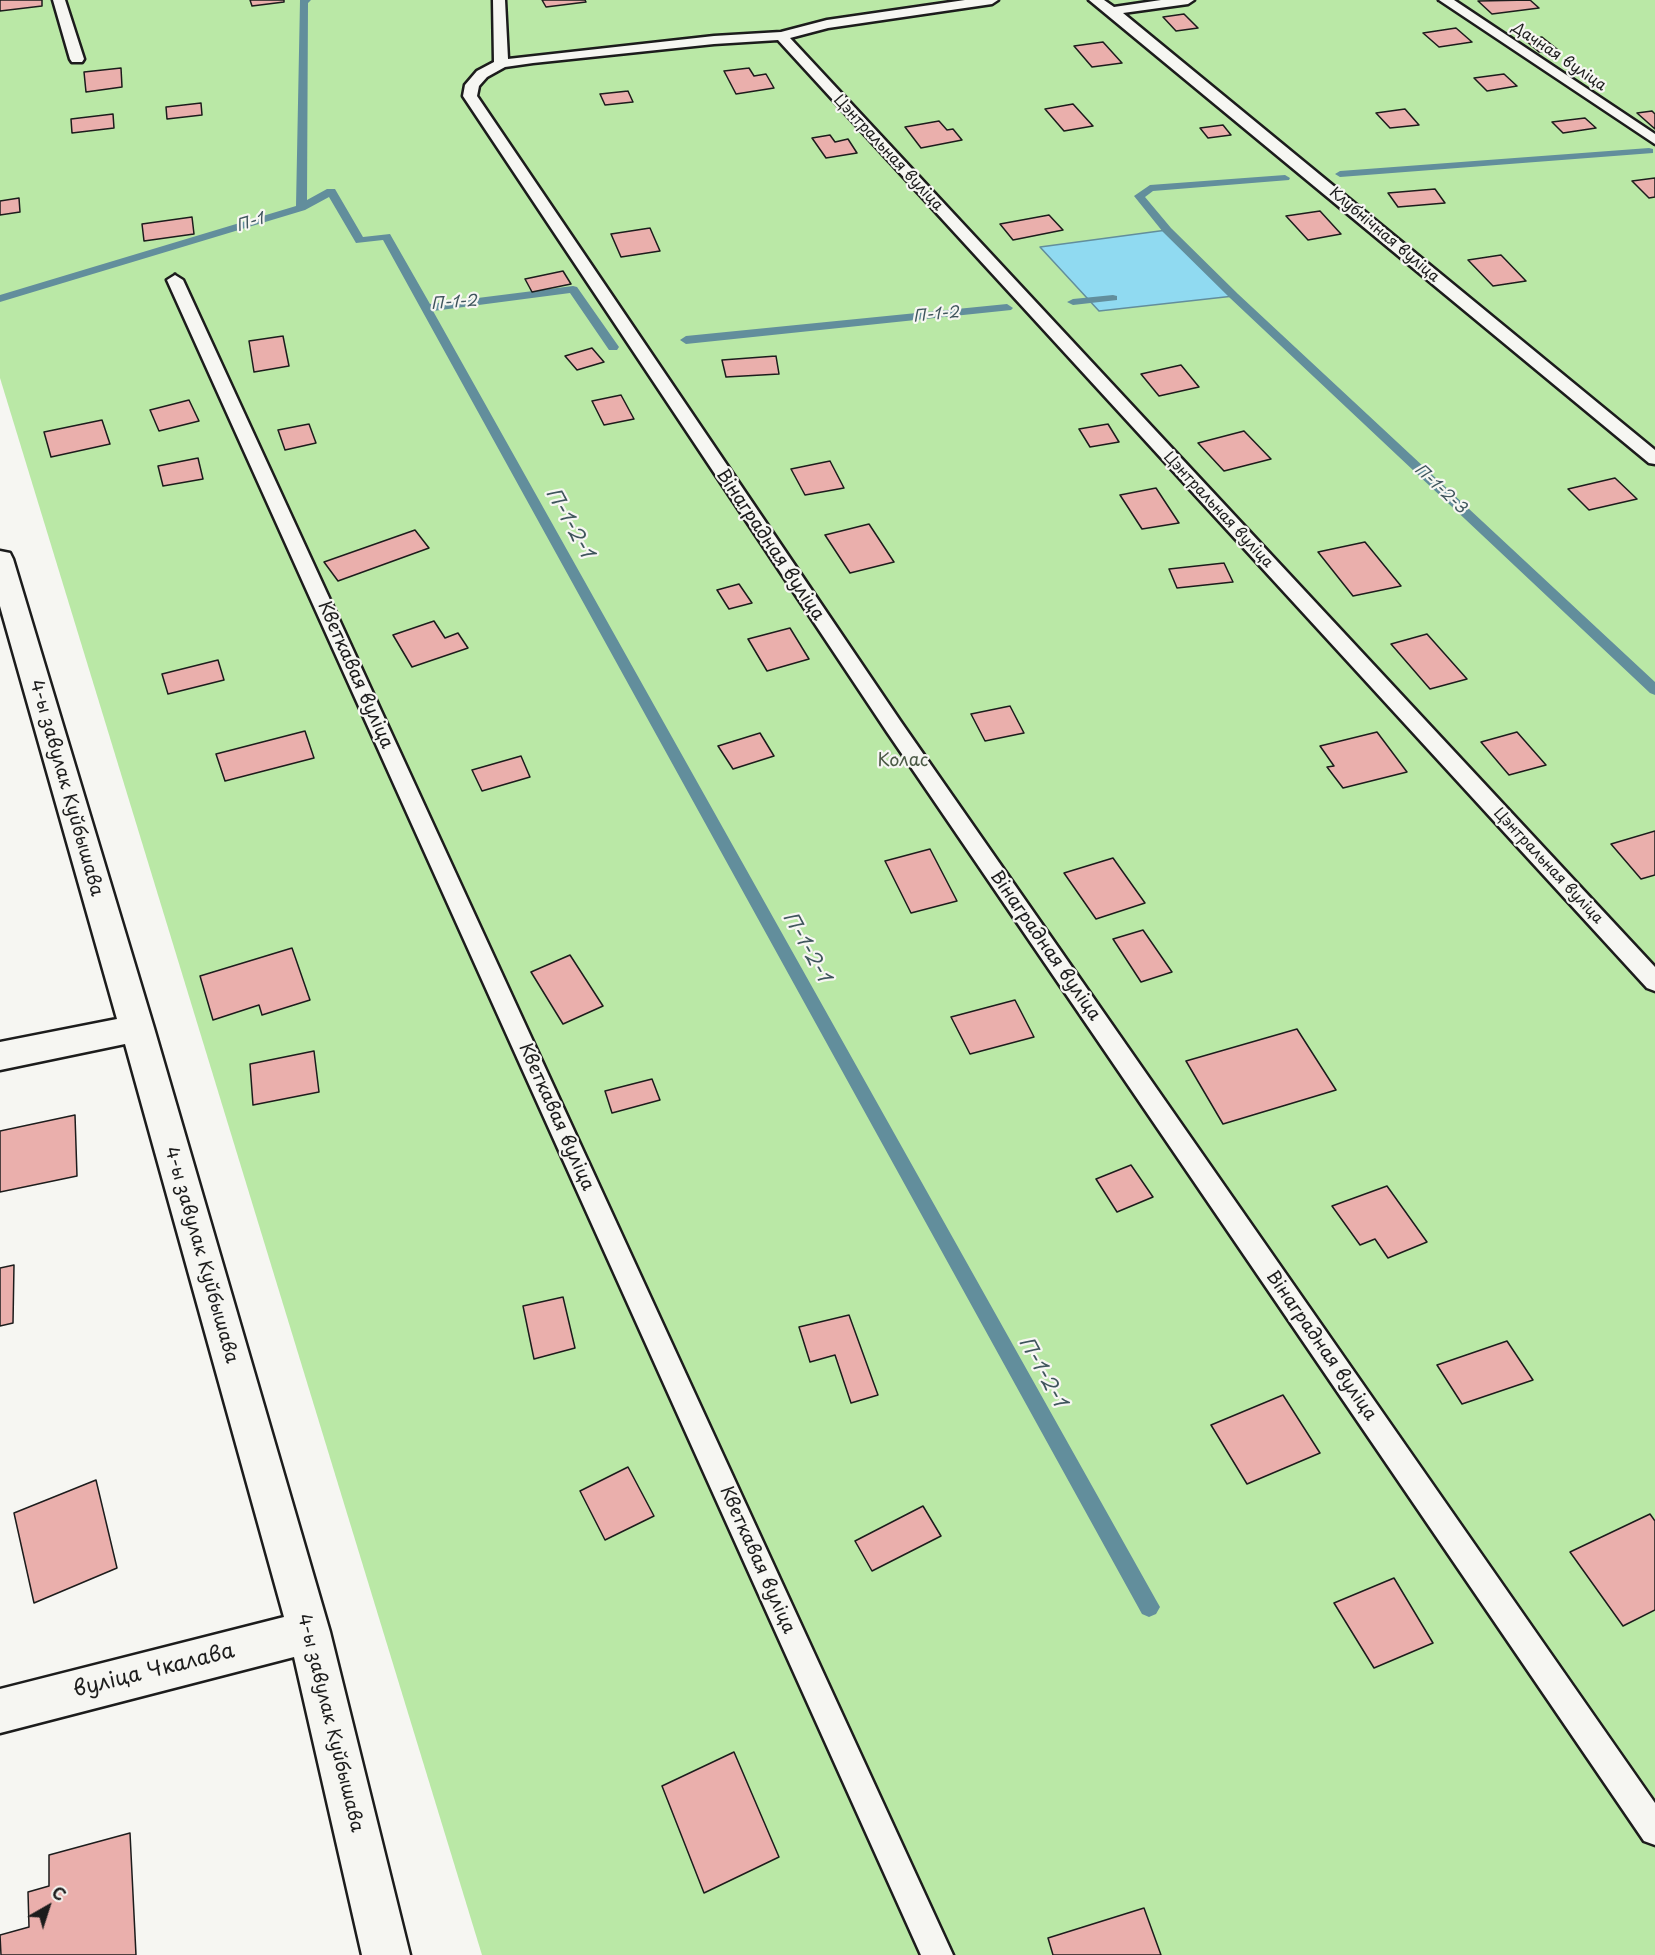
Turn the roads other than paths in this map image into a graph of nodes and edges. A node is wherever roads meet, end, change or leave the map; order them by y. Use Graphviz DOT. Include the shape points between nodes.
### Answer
graph roads {
  1 [pos="59,0"];
  2 [pos="499,0"];
  3 [pos="992,0"];
  4 [pos="1095,0"];
  5 [pos="1188,0"];
  6 [pos="1445,0"];
  7 [pos="962,2"];
  8 [pos="1112,11"];
  9 [pos="781,36"];
  10 [pos="77,59"];
  11 [pos="501,64"];
  12 [pos="1655,141"];
  13 [pos="175,280"];
  14 [pos="1655,459"];
  15 [pos="0,559"];
  16 [pos="11,642"];
  17 [pos="1655,982"];
  18 [pos="137,1028"];
  19 [pos="0,1056"];
  20 [pos="309,1632"];
  21 [pos="0,1711"];
  22 [pos="1655,1830"];
  23 [pos="386,1955"];
  24 [pos="937,1955"];
  1 -- 10 [label="lane"];
  2 -- 11 [label="lane"];
  3 -- 7 [label="lane"];
  4 -- 8 [label="lane, Клубнічная вуліца"];
  5 -- 8 [label="lane"];
  6 -- 12 [label="lane, Дачная вуліца"];
  7 -- 9 [label="lane" via="827,24"];
  8 -- 14 [label="lane, Клубнічная вуліца"];
  9 -- 11 [label="lane"];
  9 -- 17 [label="lane, Цэнтральная вуліца"];
  11 -- 22 [label="lane, Вінаградная вуліца" via="482,74 472,85 470,96 894,727"];
  13 -- 24 [label="lane, Кветкавая вуліца"];
  15 -- 16 [label="street, 4-ы завулак Куйбышава"];
  16 -- 18 [label="street, 4-ы завулак Куйбышава"];
  18 -- 19 [label="street"];
  18 -- 20 [label="street, 4-ы завулак Куйбышава"];
  20 -- 21 [label="street, вуліца Чкалава"];
  20 -- 23 [label="street, 4-ы завулак Куйбышава"];
}
